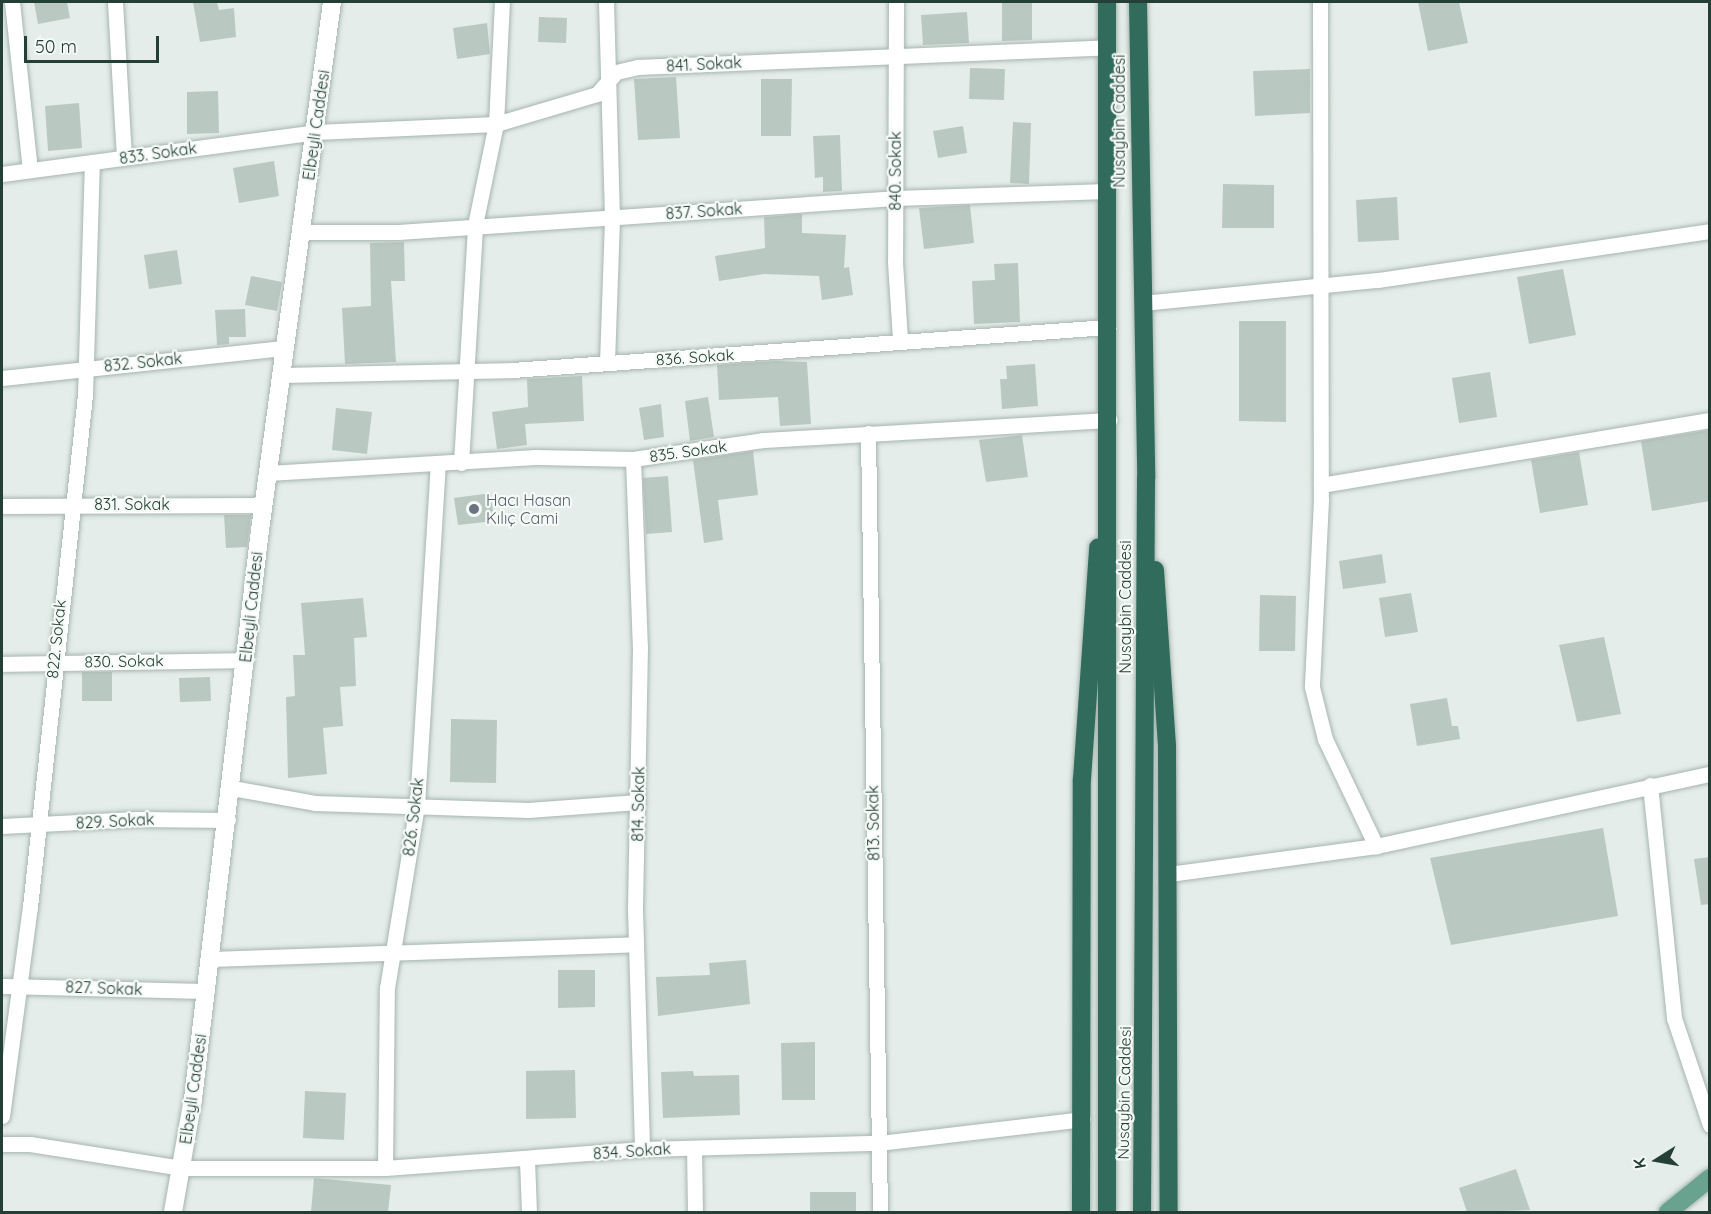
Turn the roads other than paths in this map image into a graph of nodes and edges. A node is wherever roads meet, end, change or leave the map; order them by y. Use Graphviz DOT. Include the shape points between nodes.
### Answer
graph roads {
  1 [pos="12,2"];
  2 [pos="115,2"];
  3 [pos="332,2"];
  4 [pos="502,2"];
  5 [pos="606,2"];
  6 [pos="896,2"];
  7 [pos="1107,2"];
  8 [pos="1138,2"];
  9 [pos="1320,2"];
  10 [pos="1108,47"];
  11 [pos="896,56"];
  12 [pos="606,83"];
  13 [pos="496,124"];
  14 [pos="315,132"];
  15 [pos="124,157"];
  16 [pos="92,162"];
  17 [pos="30,170"];
  18 [pos="2,174"];
  19 [pos="1107,191"];
  20 [pos="895,198"];
  21 [pos="612,219"];
  22 [pos="475,225"];
  23 [pos="1710,231"];
  24 [pos="301,232"];
  25 [pos="1321,287"];
  26 [pos="1142,303"];
  27 [pos="1108,327"];
  28 [pos="900,340"];
  29 [pos="285,348"];
  30 [pos="608,363"];
  31 [pos="86,368"];
  32 [pos="464,371"];
  33 [pos="282,375"];
  34 [pos="2,378"];
  35 [pos="1109,420"];
  36 [pos="1710,420"];
  37 [pos="868,434"];
  38 [pos="633,459"];
  39 [pos="461,463"];
  40 [pos="438,465"];
  41 [pos="268,473"];
  42 [pos="1146,478"];
  43 [pos="1321,485"];
  44 [pos="72,504"];
  45 [pos="263,505"];
  46 [pos="2,506"];
  47 [pos="246,660"];
  48 [pos="54,662"];
  49 [pos="2,664"];
  50 [pos="1710,774"];
  51 [pos="1650,785"];
  52 [pos="232,788"];
  53 [pos="638,802"];
  54 [pos="417,805"];
  55 [pos="228,820"];
  56 [pos="2,826"];
  57 [pos="38,826"];
  58 [pos="1376,846"];
  59 [pos="1169,874"];
  60 [pos="636,944"];
  61 [pos="393,953"];
  62 [pos="211,959"];
  63 [pos="19,985"];
  64 [pos="2,986"];
  65 [pos="207,991"];
  66 [pos="2,1116"];
  67 [pos="1083,1119"];
  68 [pos="1710,1125"];
  69 [pos="879,1143"];
  70 [pos="2,1144"];
  71 [pos="694,1148"];
  72 [pos="642,1149"];
  73 [pos="527,1160"];
  74 [pos="181,1168"];
  75 [pos="385,1168"];
  76 [pos="1710,1178"];
  77 [pos="173,1212"];
  78 [pos="529,1212"];
  79 [pos="695,1212"];
  80 [pos="880,1212"];
  81 [pos="1081,1212"];
  82 [pos="1107,1212"];
  83 [pos="1142,1212"];
  84 [pos="1169,1212"];
  85 [pos="1668,1212"];
  1 -- 17 [label="street"];
  2 -- 15 [label="street"];
  3 -- 14 [label="street, Elbeyli Caddesi"];
  4 -- 13 [label="street"];
  5 -- 12 [label="street"];
  6 -- 11 [label="street, 840. Sokak"];
  7 -- 10 [label="highway, Nusaybin Caddesi"];
  8 -- 26 [label="highway, Nusaybin Caddesi"];
  9 -- 25 [label="street"];
  10 -- 11 [label="street, 841. Sokak"];
  10 -- 19 [label="highway, Nusaybin Caddesi"];
  11 -- 12 [label="street, 841. Sokak" via="638,67 616,72"];
  11 -- 20 [label="street, 840. Sokak"];
  12 -- 13 [label="street, 841. Sokak" via="597,94 572,104"];
  12 -- 21 [label="street"];
  13 -- 14 [label="street, 841. Sokak"];
  13 -- 22 [label="street"];
  14 -- 15 [label="street, 833. Sokak"];
  14 -- 24 [label="street, Elbeyli Caddesi"];
  15 -- 16 [label="street, 833. Sokak"];
  16 -- 17 [label="street, 833. Sokak"];
  16 -- 31 [label="street, 822. Sokak"];
  17 -- 18 [label="street, 833. Sokak"];
  19 -- 20 [label="street, 837. Sokak"];
  19 -- 27 [label="highway, Nusaybin Caddesi"];
  20 -- 21 [label="street, 837. Sokak"];
  20 -- 28 [label="street, 840. Sokak"];
  21 -- 22 [label="street, 837. Sokak"];
  21 -- 30 [label="street"];
  22 -- 24 [label="street, 837. Sokak"];
  22 -- 32 [label="street"];
  23 -- 25 [label="street"];
  24 -- 29 [label="street, Elbeyli Caddesi"];
  25 -- 26 [label="street"];
  25 -- 43 [label="street"];
  26 -- 42 [label="highway, Nusaybin Caddesi"];
  27 -- 28 [label="street, 836. Sokak"];
  27 -- 35 [label="highway, Nusaybin Caddesi"];
  28 -- 30 [label="street, 836. Sokak"];
  29 -- 31 [label="street, 832. Sokak"];
  29 -- 33 [label="street, Elbeyli Caddesi"];
  30 -- 32 [label="street, 836. Sokak"];
  31 -- 34 [label="street, 832. Sokak"];
  31 -- 44 [label="street, 822. Sokak"];
  32 -- 33 [label="street, 836. Sokak"];
  32 -- 39 [label="street"];
  33 -- 41 [label="street, Elbeyli Caddesi"];
  35 -- 37 [label="street, 835. Sokak"];
  35 -- 67 [label="highway" via="1082,779"];
  35 -- 82 [label="highway, Nusaybin Caddesi"];
  36 -- 43 [label="street"];
  37 -- 38 [label="street, 835. Sokak" via="763,440"];
  37 -- 69 [label="street, 813. Sokak"];
  38 -- 39 [label="street, 835. Sokak" via="536,457"];
  38 -- 53 [label="street, 814. Sokak" via="640,647"];
  39 -- 40 [label="street, 835. Sokak"];
  40 -- 41 [label="street, 835. Sokak"];
  40 -- 54 [label="street, 826. Sokak"];
  41 -- 45 [label="street, Elbeyli Caddesi"];
  42 -- 59 [label="highway" via="1162,640"];
  42 -- 83 [label="highway, Nusaybin Caddesi"];
  43 -- 58 [label="street" via="1312,687 1325,739"];
  44 -- 45 [label="street, 831. Sokak"];
  44 -- 46 [label="street, 831. Sokak"];
  44 -- 48 [label="street, 822. Sokak"];
  45 -- 47 [label="street, Elbeyli Caddesi"];
  47 -- 48 [label="street, 830. Sokak"];
  47 -- 52 [label="street, Elbeyli Caddesi"];
  48 -- 49 [label="street, 830. Sokak"];
  48 -- 57 [label="street, 822. Sokak"];
  50 -- 51 [label="street"];
  51 -- 58 [label="street"];
  51 -- 68 [label="street" via="1674,1018"];
  52 -- 54 [label="street" via="315,802"];
  52 -- 55 [label="street, Elbeyli Caddesi"];
  53 -- 54 [label="street" via="528,810"];
  53 -- 60 [label="street, 814. Sokak"];
  54 -- 61 [label="street, 826. Sokak"];
  55 -- 57 [label="street, 829. Sokak" via="135,819"];
  55 -- 62 [label="street, Elbeyli Caddesi"];
  56 -- 57 [label="street, 829. Sokak"];
  57 -- 63 [label="street, 822. Sokak"];
  58 -- 59 [label="street"];
  59 -- 84 [label="highway"];
  60 -- 61 [label="street"];
  60 -- 72 [label="street, 814. Sokak"];
  61 -- 62 [label="street"];
  61 -- 75 [label="street, 826. Sokak" via="387,988"];
  62 -- 65 [label="street, Elbeyli Caddesi"];
  63 -- 64 [label="street, 827. Sokak"];
  63 -- 65 [label="street, 827. Sokak"];
  63 -- 66 [label="street, 822. Sokak"];
  65 -- 74 [label="street, Elbeyli Caddesi"];
  67 -- 69 [label="street, 834. Sokak"];
  67 -- 81 [label="highway"];
  69 -- 71 [label="street, 834. Sokak"];
  69 -- 80 [label="street, 813. Sokak"];
  70 -- 74 [label="street, 834. Sokak" via="30,1144"];
  71 -- 72 [label="street, 834. Sokak"];
  71 -- 79 [label="street"];
  72 -- 73 [label="street, 834. Sokak"];
  73 -- 75 [label="street, 834. Sokak"];
  73 -- 78 [label="street"];
  74 -- 75 [label="street, 834. Sokak"];
  74 -- 77 [label="street, Elbeyli Caddesi"];
  76 -- 85 [label="main road"];
}
